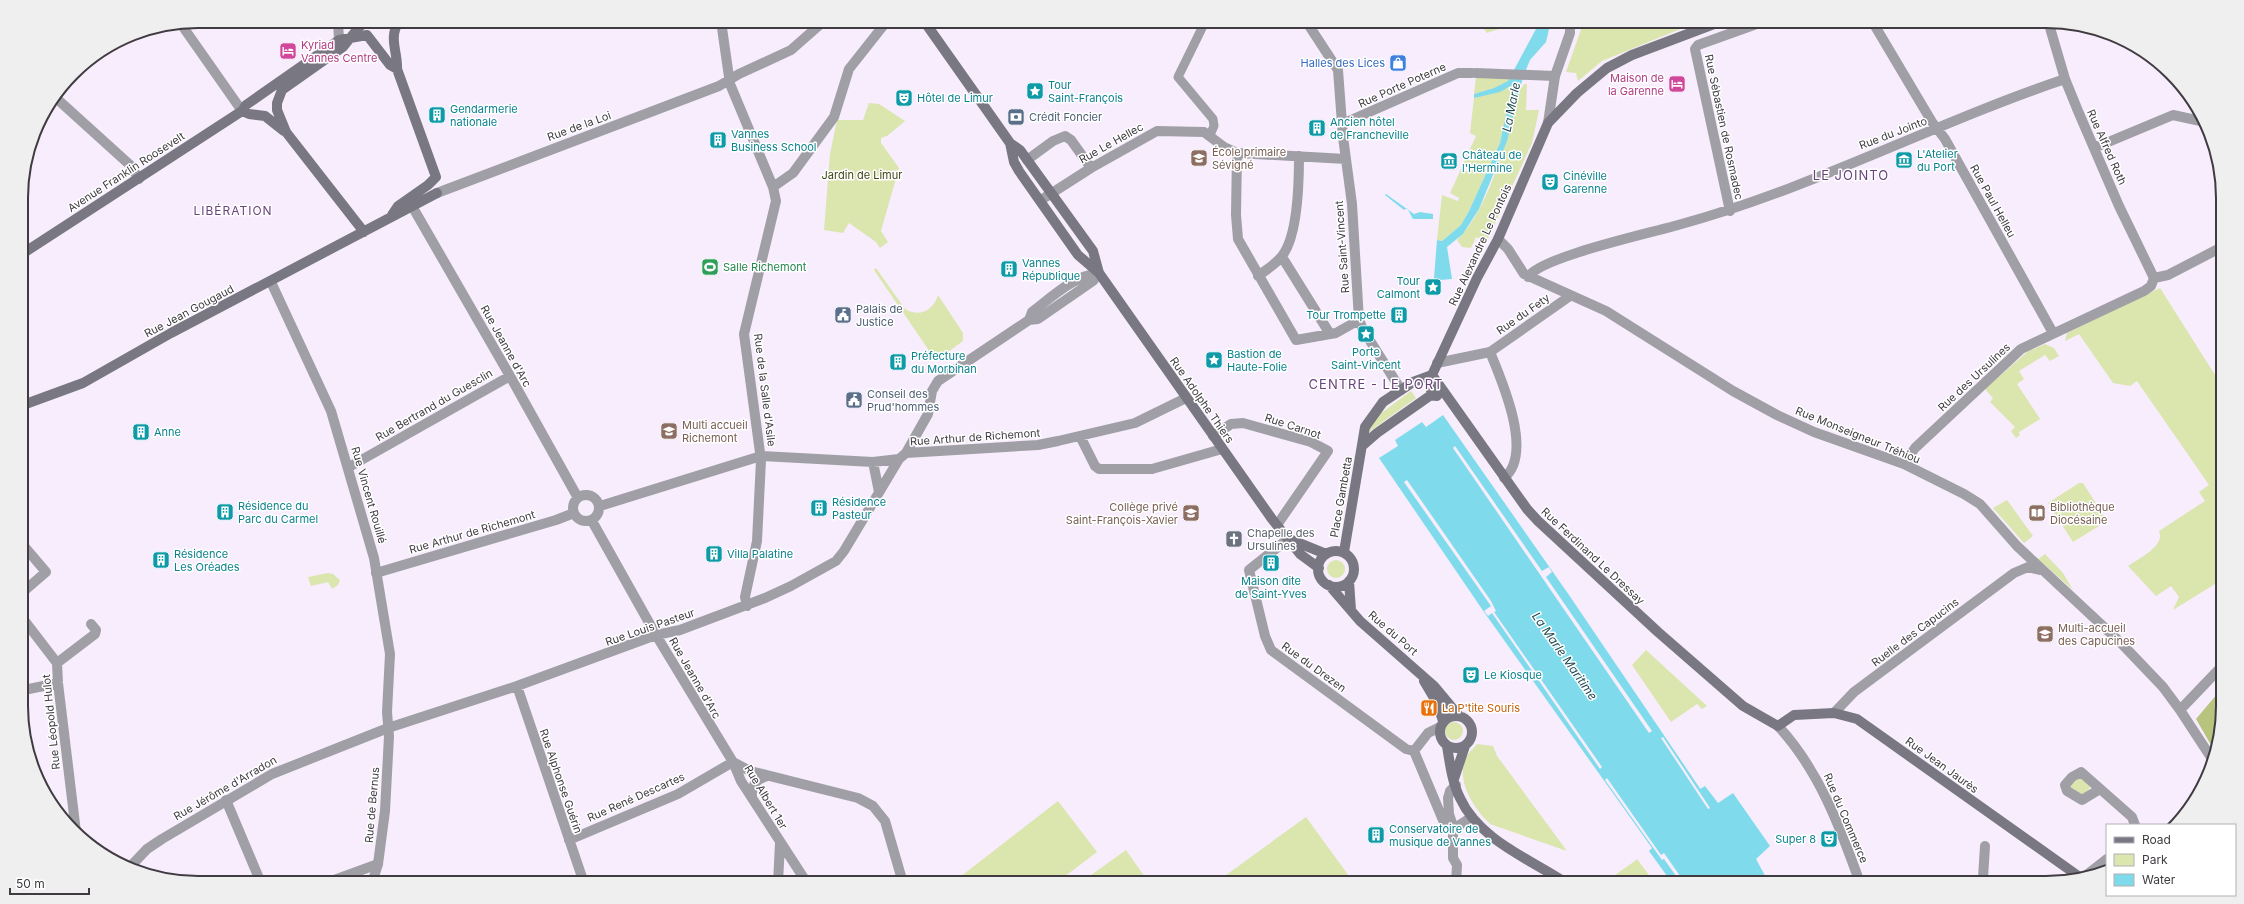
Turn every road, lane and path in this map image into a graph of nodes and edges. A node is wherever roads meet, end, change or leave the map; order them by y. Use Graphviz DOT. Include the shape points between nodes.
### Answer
graph roads {
  1 [pos="184,28"];
  2 [pos="338,28"];
  3 [pos="357,28"];
  4 [pos="363,28"];
  5 [pos="397,28"];
  6 [pos="722,28"];
  7 [pos="816,28"];
  8 [pos="881,28"];
  9 [pos="929,28"];
  10 [pos="1202,28"];
  11 [pos="1311,28"];
  12 [pos="1570,28"];
  13 [pos="1704,28"];
  14 [pos="1746,28"];
  15 [pos="1876,28"];
  16 [pos="2050,28"];
  17 [pos="367,35"];
  18 [pos="353,36"];
  19 [pos="338,40"];
  20 [pos="397,69"];
  21 [pos="1555,76"];
  22 [pos="730,79"];
  23 [pos="2065,79"];
  24 [pos="59,100"];
  25 [pos="242,111"];
  26 [pos="2197,120"];
  27 [pos="1548,123"];
  28 [pos="1342,124"];
  29 [pos="1937,129"];
  30 [pos="286,132"];
  31 [pos="1210,135"];
  32 [pos="1010,143"];
  33 [pos="2094,148"];
  34 [pos="1237,153"];
  35 [pos="1295,156"];
  36 [pos="1346,159"];
  37 [pos="1027,160"];
  38 [pos="1091,168"];
  39 [pos="140,179"];
  40 [pos="773,187"];
  41 [pos="1052,193"];
  42 [pos="437,194"];
  43 [pos="1041,200"];
  44 [pos="412,206"];
  45 [pos="1730,211"];
  46 [pos="391,216"];
  47 [pos="364,232"];
  48 [pos="1498,239"];
  49 [pos="28,250"];
  50 [pos="2216,250"];
  51 [pos="1282,258"];
  52 [pos="1098,273"];
  53 [pos="1258,276"];
  54 [pos="1528,277"];
  55 [pos="2154,278"];
  56 [pos="271,282"];
  57 [pos="1570,296"];
  58 [pos="1359,320"];
  59 [pos="2053,333"];
  60 [pos="1330,334"];
  61 [pos="1490,352"];
  62 [pos="1437,363"];
  63 [pos="1432,375"];
  64 [pos="510,376"];
  65 [pos="1401,390"];
  66 [pos="1431,395"];
  67 [pos="1186,398"];
  68 [pos="1448,398"];
  69 [pos="28,403"];
  70 [pos="1080,436"];
  71 [pos="1213,436"];
  72 [pos="1362,446"];
  73 [pos="1222,449"];
  74 [pos="761,456"];
  75 [pos="902,456"];
  76 [pos="873,462"];
  77 [pos="1904,464"];
  78 [pos="349,467"];
  79 [pos="1504,478"];
  80 [pos="879,492"];
  81 [pos="578,498"];
  82 [pos="600,506"];
  83 [pos="574,513"];
  84 [pos="592,520"];
  85 [pos="1277,525"];
  86 [pos="1288,539"];
  87 [pos="2017,546"];
  88 [pos="28,551"];
  89 [pos="1344,552"];
  90 [pos="1326,554"];
  91 [pos="1319,568"];
  92 [pos="2042,571"];
  93 [pos="376,573"];
  94 [pos="2014,573"];
  95 [pos="1349,581"];
  96 [pos="1329,585"];
  97 [pos="28,589"];
  98 [pos="746,606"];
  99 [pos="1351,610"];
  100 [pos="91,624"];
  101 [pos="28,625"];
  102 [pos="656,635"];
  103 [pos="57,663"];
  104 [pos="2216,671"];
  105 [pos="1421,674"];
  106 [pos="58,683"];
  107 [pos="517,686"];
  108 [pos="28,689"];
  109 [pos="2180,710"];
  110 [pos="1834,713"];
  111 [pos="1459,716"];
  112 [pos="1442,724"];
  113 [pos="1778,726"];
  114 [pos="388,728"];
  115 [pos="1447,746"];
  116 [pos="1465,746"];
  117 [pos="1414,751"];
  118 [pos="2209,754"];
  119 [pos="733,762"];
  120 [pos="768,776"];
  121 [pos="1455,782"];
  122 [pos="2100,789"];
  123 [pos="752,797"];
  124 [pos="226,800"];
  125 [pos="1472,817"];
  126 [pos="75,823"];
  127 [pos="2135,824"];
  128 [pos="1453,826"];
  129 [pos="569,840"];
  130 [pos="780,843"];
  131 [pos="1985,846"];
  132 [pos="2106,860"];
  133 [pos="134,863"];
  134 [pos="378,864"];
  135 [pos="2095,869"];
  136 [pos="2074,874"];
  137 [pos="258,876"];
  138 [pos="345,876"];
  139 [pos="374,876"];
  140 [pos="582,876"];
  141 [pos="777,876"];
  142 [pos="802,876"];
  143 [pos="901,876"];
  144 [pos="1456,876"];
  145 [pos="1555,876"];
  146 [pos="1857,876"];
  147 [pos="1983,876"];
  1 -- 25 [label="street"];
  2 -- 19 [label="street"];
  3 -- 18 [label="main road"];
  4 -- 17 [label="main road"];
  5 -- 20 [label="main road" via="393,43 398,62"];
  6 -- 22 [label="street, Rue de la Salle d'Asile"];
  7 -- 22 [label="street, Rue de la Loi" via="791,50"];
  8 -- 40 [label="street" via="849,69 834,117 794,173"];
  9 -- 32 [label="main road, Rue Adolphe Thiers"];
  10 -- 31 [label="street" via="1178,77 1213,119 1214,126"];
  11 -- 28 [label="street, Rue Saint-Vincent" via="1338,70"];
  12 -- 21 [label="street"];
  13 -- 27 [label="main road" via="1607,68"];
  14 -- 45 [label="street, Rue Sébastien de Rosmadec" via="1695,47"];
  15 -- 29 [label="street, Rue Paul Helleu"];
  16 -- 23 [label="street, Rue Alfred Roth"];
  17 -- 18 [label="main road"];
  17 -- 20 [label="main road" via="390,65"];
  18 -- 19 [label="main road"];
  18 -- 30 [label="main road" via="343,47 282,90 277,110"];
  19 -- 25 [label="main road, Avenue Franklin Roosevelt" via="246,105"];
  20 -- 46 [label="main road" via="436,177 398,206"];
  21 -- 27 [label="street"];
  21 -- 28 [label="street, Rue Porte Poterne" via="1458,73"];
  22 -- 40 [label="street, Rue de la Salle d'Asile"];
  22 -- 42 [label="street, Rue de la Loi" via="719,86"];
  23 -- 29 [label="street, Rue du Jointo"];
  23 -- 33 [label="street, Rue Alfred Roth"];
  24 -- 39 [label="street" via="130,166"];
  25 -- 30 [label="main road" via="266,116"];
  25 -- 39 [label="main road, Avenue Franklin Roosevelt"];
  26 -- 33 [label="street" via="2173,115"];
  27 -- 48 [label="main road, Rue Alexandre Le Pontois"];
  28 -- 36 [label="street, Rue Saint-Vincent"];
  29 -- 45 [label="street, Rue du Jointo"];
  29 -- 59 [label="street, Rue Paul Helleu" via="1945,139"];
  30 -- 47 [label="main road"];
  31 -- 34 [label="street" via="1224,147"];
  31 -- 38 [label="street, Rue Le Hellec" via="1199,131 1157,131"];
  32 -- 37 [label="main road, Rue Adolphe Thiers" via="1020,150"];
  32 -- 43 [label="main road, Rue Adolphe Thiers" via="1014,162"];
  33 -- 55 [label="street, Rue Alfred Roth"];
  34 -- 35 [label="street"];
  34 -- 53 [label="street" via="1238,239"];
  35 -- 36 [label="street"];
  35 -- 51 [label="street" via="1300,190 1289,247"];
  36 -- 58 [label="street, Rue Saint-Vincent" via="1352,204"];
  37 -- 38 [label="street" via="1065,136 1071,140"];
  37 -- 41 [label="main road, Rue Adolphe Thiers"];
  38 -- 41 [label="street, Rue Le Hellec"];
  39 -- 49 [label="main road, Avenue Franklin Roosevelt"];
  40 -- 74 [label="street, Rue de la Salle d'Asile" via="776,201 744,334"];
  41 -- 43 [label="street"];
  41 -- 52 [label="main road, Rue Adolphe Thiers" via="1092,251"];
  42 -- 44 [label="main road"];
  43 -- 52 [label="main road, Rue Adolphe Thiers" via="1078,255"];
  44 -- 46 [label="main road"];
  44 -- 64 [label="street, Rue Jeanne d'Arc"];
  45 -- 54 [label="street, Rue du Jointo" via="1573,254 1539,267"];
  46 -- 47 [label="main road, Rue Jean Gougaud"];
  47 -- 56 [label="main road, Rue Jean Gougaud"];
  48 -- 54 [label="street, Rue Monseigneur Tréhiou" via="1508,249 1520,271"];
  48 -- 62 [label="main road, Rue Alexandre Le Pontois"];
  50 -- 55 [label="street" via="2168,275"];
  51 -- 53 [label="street"];
  51 -- 60 [label="street"];
  52 -- 67 [label="main road, Rue Adolphe Thiers"];
  52 -- 75 [label="street, Rue Louis Pasteur" via="1093,281 1038,320 1029,320 938,381 933,387 928,414"];
  53 -- 60 [label="street" via="1296,340"];
  54 -- 57 [label="street, Rue Monseigneur Tréhiou"];
  55 -- 59 [label="street, Rue des Ursulines" via="2144,291"];
  56 -- 69 [label="main road, Rue Jean Gougaud" via="171,333 83,383"];
  56 -- 78 [label="street, Rue Vincent Rouillé" via="332,411"];
  57 -- 61 [label="street, Rue du Fety"];
  57 -- 77 [label="street, Rue Monseigneur Tréhiou" via="1606,312 1733,391 1777,415 1814,432"];
  58 -- 60 [label="street"];
  58 -- 65 [label="street, Rue Saint-Vincent" via="1365,334"];
  59 -- 77 [label="street, Rue des Ursulines" via="2015,354 1915,448"];
  61 -- 62 [label="street"];
  61 -- 79 [label="street" via="1514,418 1515,460 1511,473"];
  62 -- 63 [label="main road, Rue Alexandre Le Pontois"];
  63 -- 65 [label="main road, Place Gambetta"];
  63 -- 66 [label="main road"];
  63 -- 68 [label="main road"];
  64 -- 78 [label="street, Rue Bertrand du Guesclin"];
  64 -- 81 [label="street, Rue Jeanne d'Arc"];
  65 -- 72 [label="main road, Place Gambetta" via="1383,402 1368,420"];
  66 -- 68 [label="main road"];
  66 -- 72 [label="main road, Place Gambetta" via="1376,433"];
  67 -- 70 [label="street, Rue Arthur de Richemont" via="1135,423"];
  67 -- 71 [label="main road, Rue Adolphe Thiers"];
  68 -- 79 [label="main road"];
  70 -- 73 [label="street" via="1099,469 1152,469"];
  70 -- 75 [label="street, Rue Arthur de Richemont" via="1038,445"];
  71 -- 73 [label="main road, Rue Adolphe Thiers"];
  71 -- 85 [label="street, Rue Carnot" via="1231,424 1243,423 1311,442 1328,451"];
  72 -- 89 [label="main road, Place Gambetta"];
  73 -- 85 [label="main road, Rue Adolphe Thiers"];
  74 -- 76 [label="street, Rue Arthur de Richemont"];
  74 -- 82 [label="street, Rue Arthur de Richemont"];
  74 -- 98 [label="street, Rue de la Salle d'Asile" via="757,541 745,597"];
  75 -- 76 [label="street, Rue Arthur de Richemont"];
  75 -- 80 [label="street, Rue Louis Pasteur"];
  76 -- 80 [label="street"];
  77 -- 87 [label="street, Rue Monseigneur Tréhiou" via="1980,504"];
  78 -- 93 [label="street, Rue Vincent Rouillé"];
  79 -- 113 [label="main road, Rue Ferdinand Le Dressay" via="1538,521 1658,632 1743,706"];
  80 -- 98 [label="street, Rue Louis Pasteur" via="836,561 792,586"];
  81 -- 82 [label="street" via="584,495 591,496"];
  81 -- 83 [label="street" via="573,507"];
  82 -- 84 [label="street" via="598,516"];
  83 -- 84 [label="street" via="584,522"];
  83 -- 93 [label="street, Rue Arthur de Richemont"];
  84 -- 102 [label="street, Rue Jeanne d'Arc"];
  85 -- 86 [label="main road, Rue Adolphe Thiers"];
  86 -- 90 [label="main road"];
  86 -- 91 [label="main road" via="1300,554"];
  86 -- 117 [label="street, Rue du Drezen" via="1249,570 1265,636 1271,650 1406,749"];
  87 -- 92 [label="street, Rue Monseigneur Tréhiou"];
  87 -- 94 [label="street" via="2020,559"];
  88 -- 97 [label="street" via="50,576"];
  89 -- 90 [label="main road"];
  89 -- 95 [label="main road" via="1354,566"];
  90 -- 91 [label="main road"];
  91 -- 96 [label="main road" via="1321,578"];
  92 -- 94 [label="street, Ruelle des Capucins" via="2028,566"];
  92 -- 109 [label="street, Rue Monseigneur Tréhiou" via="2120,643 2163,687"];
  93 -- 114 [label="street, Rue Vincent Rouillé" via="390,654"];
  94 -- 110 [label="street, Ruelle des Capucins" via="1854,692"];
  95 -- 96 [label="main road" via="1340,586"];
  95 -- 99 [label="main road"];
  96 -- 99 [label="main road, Rue du Port"];
  98 -- 102 [label="street, Rue Louis Pasteur" via="680,630"];
  99 -- 105 [label="main road, Rue du Port" via="1360,621"];
  100 -- 103 [label="street" via="96,630 95,634"];
  101 -- 103 [label="street, Rue Léopold Hulot"];
  102 -- 107 [label="street, Rue Louis Pasteur"];
  102 -- 119 [label="street, Rue Jeanne d'Arc"];
  103 -- 106 [label="street, Rue Léopold Hulot"];
  104 -- 109 [label="street"];
  105 -- 111 [label="main road, Rue du Port"];
  105 -- 112 [label="main road, Rue du Port" via="1437,703"];
  106 -- 108 [label="street"];
  106 -- 126 [label="street, Rue Léopold Hulot"];
  107 -- 114 [label="street, Rue Louis Pasteur"];
  107 -- 129 [label="street, Rue Alphonse Guérin"];
  109 -- 118 [label="street, Rue Monseigneur Tréhiou"];
  110 -- 113 [label="main road, Rue Jean Jaurès" via="1794,715"];
  110 -- 136 [label="main road, Rue Jean Jaurès" via="1848,715 1862,722"];
  111 -- 112 [label="main road" via="1449,717"];
  111 -- 116 [label="main road" via="1466,718 1473,729 1473,735"];
  112 -- 115 [label="main road" via="1440,737"];
  112 -- 117 [label="street" via="1428,733"];
  113 -- 146 [label="street, Rue du Commerce" via="1801,754 1824,794"];
  114 -- 124 [label="street, Rue Jérôme d'Arradon" via="300,761"];
  114 -- 134 [label="street, Rue de Bernus" via="385,811"];
  115 -- 116 [label="main road"];
  115 -- 121 [label="main road" via="1450,772"];
  116 -- 121 [label="main road"];
  117 -- 128 [label="street" via="1442,820"];
  119 -- 120 [label="street"];
  119 -- 123 [label="street, Rue Albert 1er" via="736,773"];
  119 -- 129 [label="street, Rue René Descartes" via="678,794"];
  120 -- 123 [label="street" via="755,782 751,790"];
  120 -- 143 [label="street" via="858,798 873,806 885,822"];
  121 -- 125 [label="main road" via="1460,798"];
  121 -- 128 [label="street" via="1448,798"];
  122 -- 127 [label="street" via="2132,816"];
  123 -- 130 [label="street, Rue Albert 1er"];
  124 -- 133 [label="street, Rue Jérôme d'Arradon" via="162,839"];
  124 -- 137 [label="street"];
  125 -- 128 [label="street" via="1458,826"];
  125 -- 145 [label="main road" via="1489,834"];
  128 -- 144 [label="street" via="1453,858 1457,865"];
  129 -- 140 [label="street, Rue Alphonse Guérin"];
  130 -- 141 [label="street, Rue Albert 1er"];
  130 -- 142 [label="street, Rue Albert 1er"];
  131 -- 147 [label="street"];
  132 -- 135 [label="street"];
  134 -- 138 [label="street"];
  134 -- 139 [label="street, Rue de Bernus"];
}
